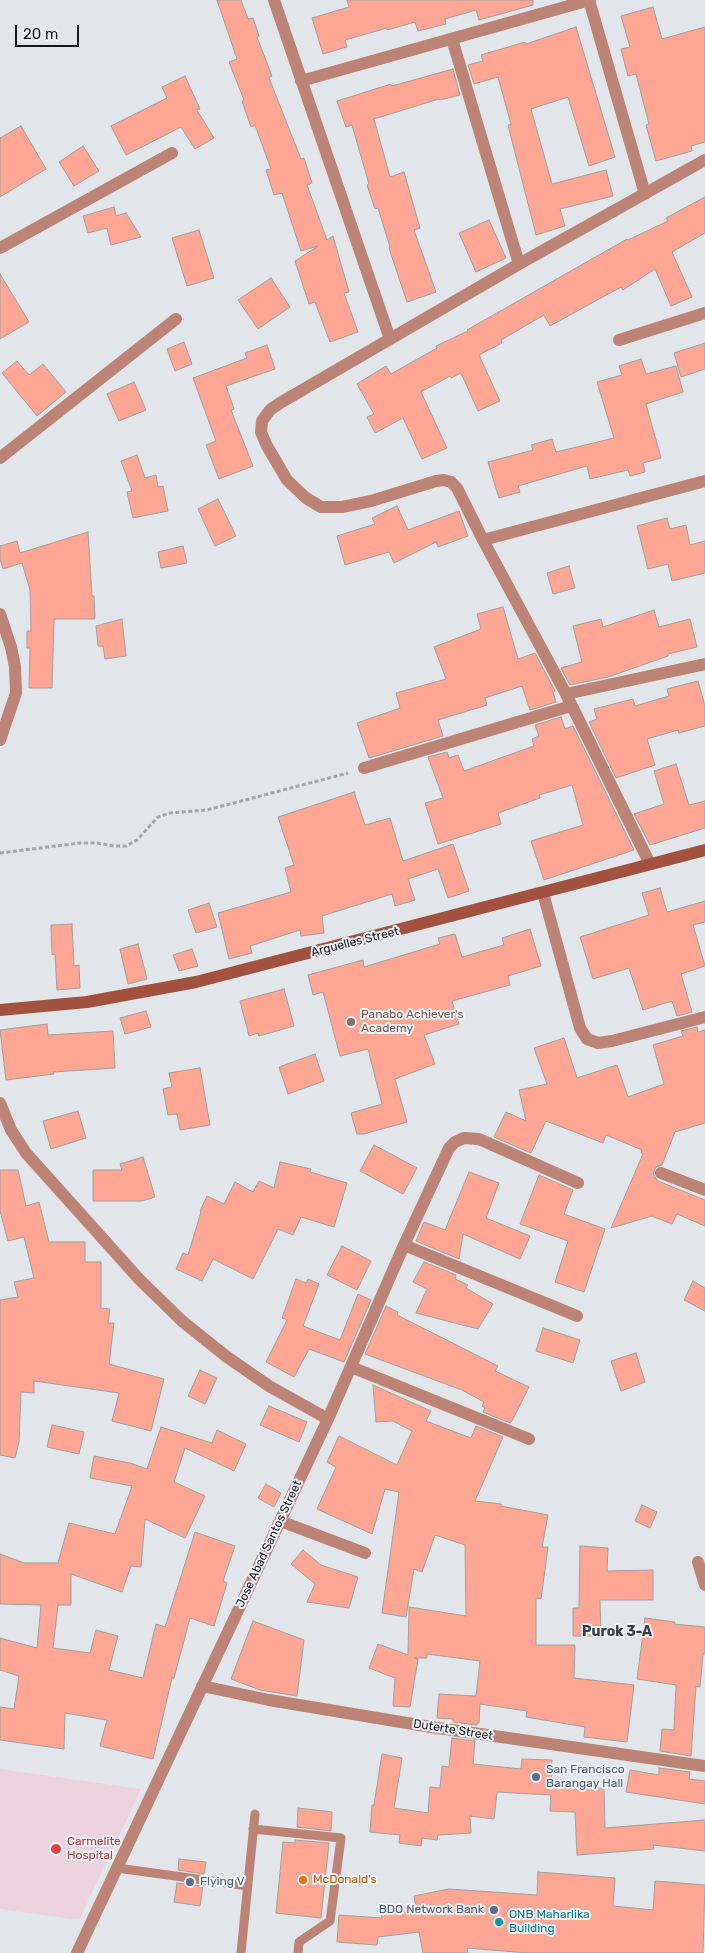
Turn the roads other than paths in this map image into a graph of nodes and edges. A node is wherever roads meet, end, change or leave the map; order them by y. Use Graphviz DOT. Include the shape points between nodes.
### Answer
graph roads {
  1 [pos="274,0"];
  2 [pos="590,0"];
  3 [pos="452,39"];
  4 [pos="301,80"];
  5 [pos="172,153"];
  6 [pos="705,160"];
  7 [pos="645,194"];
  8 [pos="0,248"];
  9 [pos="519,264"];
  10 [pos="705,313"];
  11 [pos="176,319"];
  12 [pos="390,339"];
  13 [pos="619,340"];
  14 [pos="0,458"];
  15 [pos="705,482"];
  16 [pos="483,540"];
  17 [pos="0,614"];
  18 [pos="705,664"];
  19 [pos="568,700"];
  20 [pos="0,740"];
  21 [pos="364,768"];
  22 [pos="705,850"];
  23 [pos="650,864"];
  24 [pos="543,893"];
  25 [pos="0,1010"];
  26 [pos="705,1017"];
  27 [pos="0,1103"];
  28 [pos="660,1173"];
  29 [pos="578,1183"];
  30 [pos="705,1190"];
  31 [pos="404,1244"];
  32 [pos="577,1316"];
  33 [pos="351,1367"];
  34 [pos="328,1419"];
  35 [pos="529,1439"];
  36 [pos="280,1521"];
  37 [pos="365,1553"];
  38 [pos="698,1562"];
  39 [pos="705,1585"];
  40 [pos="202,1686"];
  41 [pos="705,1766"];
  42 [pos="255,1814"];
  43 [pos="253,1829"];
  44 [pos="117,1868"];
  45 [pos="248,1886"];
  46 [pos="77,1953"];
  47 [pos="241,1953"];
  48 [pos="298,1953"];
  1 -- 4 [label="street"];
  2 -- 3 [label="street"];
  2 -- 7 [label="street"];
  3 -- 4 [label="street"];
  3 -- 9 [label="street"];
  4 -- 12 [label="street"];
  5 -- 8 [label="street"];
  6 -- 7 [label="street"];
  7 -- 9 [label="street"];
  9 -- 12 [label="street"];
  10 -- 13 [label="street"];
  11 -- 14 [label="street"];
  12 -- 16 [label="street" via="270,410 262,420 261,432 267,446 286,480 321,507 342,507 436,481 451,482"];
  15 -- 16 [label="street"];
  16 -- 19 [label="street"];
  17 -- 20 [label="street" via="11,647 16,692"];
  18 -- 19 [label="street"];
  19 -- 21 [label="street"];
  19 -- 23 [label="street"];
  22 -- 23 [label="street, Arguelles Street"];
  23 -- 24 [label="street, Arguelles Street"];
  24 -- 25 [label="street, Arguelles Street" via="196,982 87,1002"];
  24 -- 26 [label="street" via="580,1028 587,1039 598,1043 612,1041"];
  27 -- 34 [label="street" via="11,1130 26,1152 139,1279 182,1321 269,1386"];
  28 -- 30 [label="street"];
  29 -- 31 [label="street, Jose Abad Santos Street" via="479,1139 464,1138 449,1148"];
  31 -- 32 [label="street"];
  31 -- 33 [label="street, Jose Abad Santos Street"];
  33 -- 34 [label="street, Jose Abad Santos Street"];
  33 -- 35 [label="street"];
  34 -- 36 [label="street, Jose Abad Santos Street"];
  36 -- 37 [label="street"];
  36 -- 40 [label="street, Jose Abad Santos Street"];
  38 -- 39 [label="street"];
  40 -- 41 [label="street, Duterte Street" via="431,1727"];
  40 -- 44 [label="street, Jose Abad Santos Street"];
  42 -- 43 [label="lane"];
  43 -- 45 [label="lane"];
  43 -- 48 [label="lane" via="341,1838 330,1922 299,1942"];
  44 -- 45 [label="lane"];
  44 -- 46 [label="street, Jose Abad Santos Street"];
  45 -- 47 [label="lane"];
}
